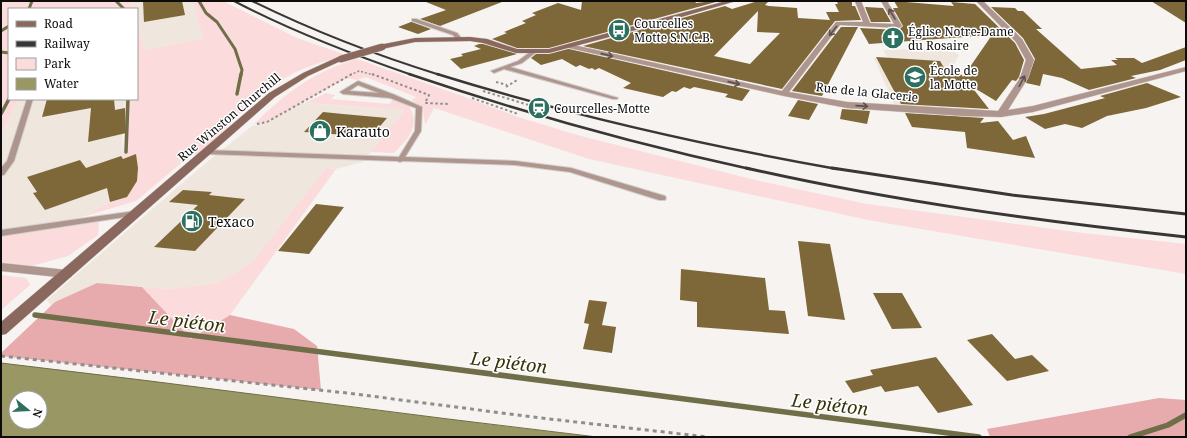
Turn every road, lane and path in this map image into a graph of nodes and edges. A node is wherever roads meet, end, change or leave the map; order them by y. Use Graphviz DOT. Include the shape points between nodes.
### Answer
graph roads {
  1 [pos="733,1"];
  2 [pos="858,1"];
  3 [pos="884,1"];
  4 [pos="979,1"];
  5 [pos="414,20"];
  6 [pos="868,25"];
  7 [pos="459,39"];
  8 [pos="569,46"];
  9 [pos="533,52"];
  10 [pos="506,68"];
  11 [pos="1186,69"];
  12 [pos="494,71"];
  13 [pos="496,82"];
  14 [pos="508,86"];
  15 [pos="482,91"];
  16 [pos="784,94"];
  17 [pos="393,96"];
  18 [pos="472,98"];
  19 [pos="615,98"];
  20 [pos="30,100"];
  21 [pos="426,104"];
  22 [pos="449,104"];
  23 [pos="532,106"];
  24 [pos="518,114"];
  25 [pos="1001,114"];
  26 [pos="206,152"];
  27 [pos="400,160"];
  28 [pos="1,173"];
  29 [pos="662,198"];
  30 [pos="135,213"];
  31 [pos="1,233"];
  32 [pos="1,267"];
  33 [pos="67,274"];
  34 [pos="1,330"];
  35 [pos="1,356"];
  36 [pos="708,437"];
  1 -- 8 [label="main road, Rue Winston Churchill"];
  2 -- 6 [label="street"];
  6 -- 3 [label="street, one-way" via="899,26"];
  25 -- 4 [label="street, one-way" via="1024,78 1030,60 1019,41"];
  5 -- 7 [label="lane" via="455,34"];
  6 -- 16 [label="street, one-way" via="838,24"];
  7 -- 9 [label="main road, Rue Winston Churchill" via="484,41 516,51"];
  7 -- 26 [label="main road, Rue Winston Churchill, bridge" via="415,40 382,47 321,66 284,86"];
  8 -- 9 [label="main road, Rue Winston Churchill"];
  8 -- 16 [label="street, Rue de la Glacerie, one-way"];
  9 -- 10 [label="lane"];
  10 -- 12 [label="lane"];
  10 -- 19 [label="lane"];
  11 -- 25 [label="street, Rue de la Glacerie" via="1033,109"];
  13 -- 14 [label="path"];
  15 -- 23 [label="path"];
  16 -- 25 [label="street, Rue de la Glacerie, one-way" via="847,105"];
  17 -- 17 [label="lane" via="358,83 343,92 368,95"];
  17 -- 27 [label="lane" via="419,107 418,131"];
  18 -- 24 [label="path"];
  20 -- 28 [label="lane" via="10,161"];
  21 -- 22 [label="path"];
  26 -- 27 [label="lane"];
  26 -- 30 [label="main road, Rue Winston Churchill"];
  27 -- 29 [label="lane" via="515,163 571,170"];
  30 -- 31 [label="lane"];
  30 -- 33 [label="main road, Rue Winston Churchill"];
  32 -- 33 [label="street"];
  33 -- 34 [label="main road, Rue Winston Churchill"];
  35 -- 36 [label="path" via="347,393"];
}
